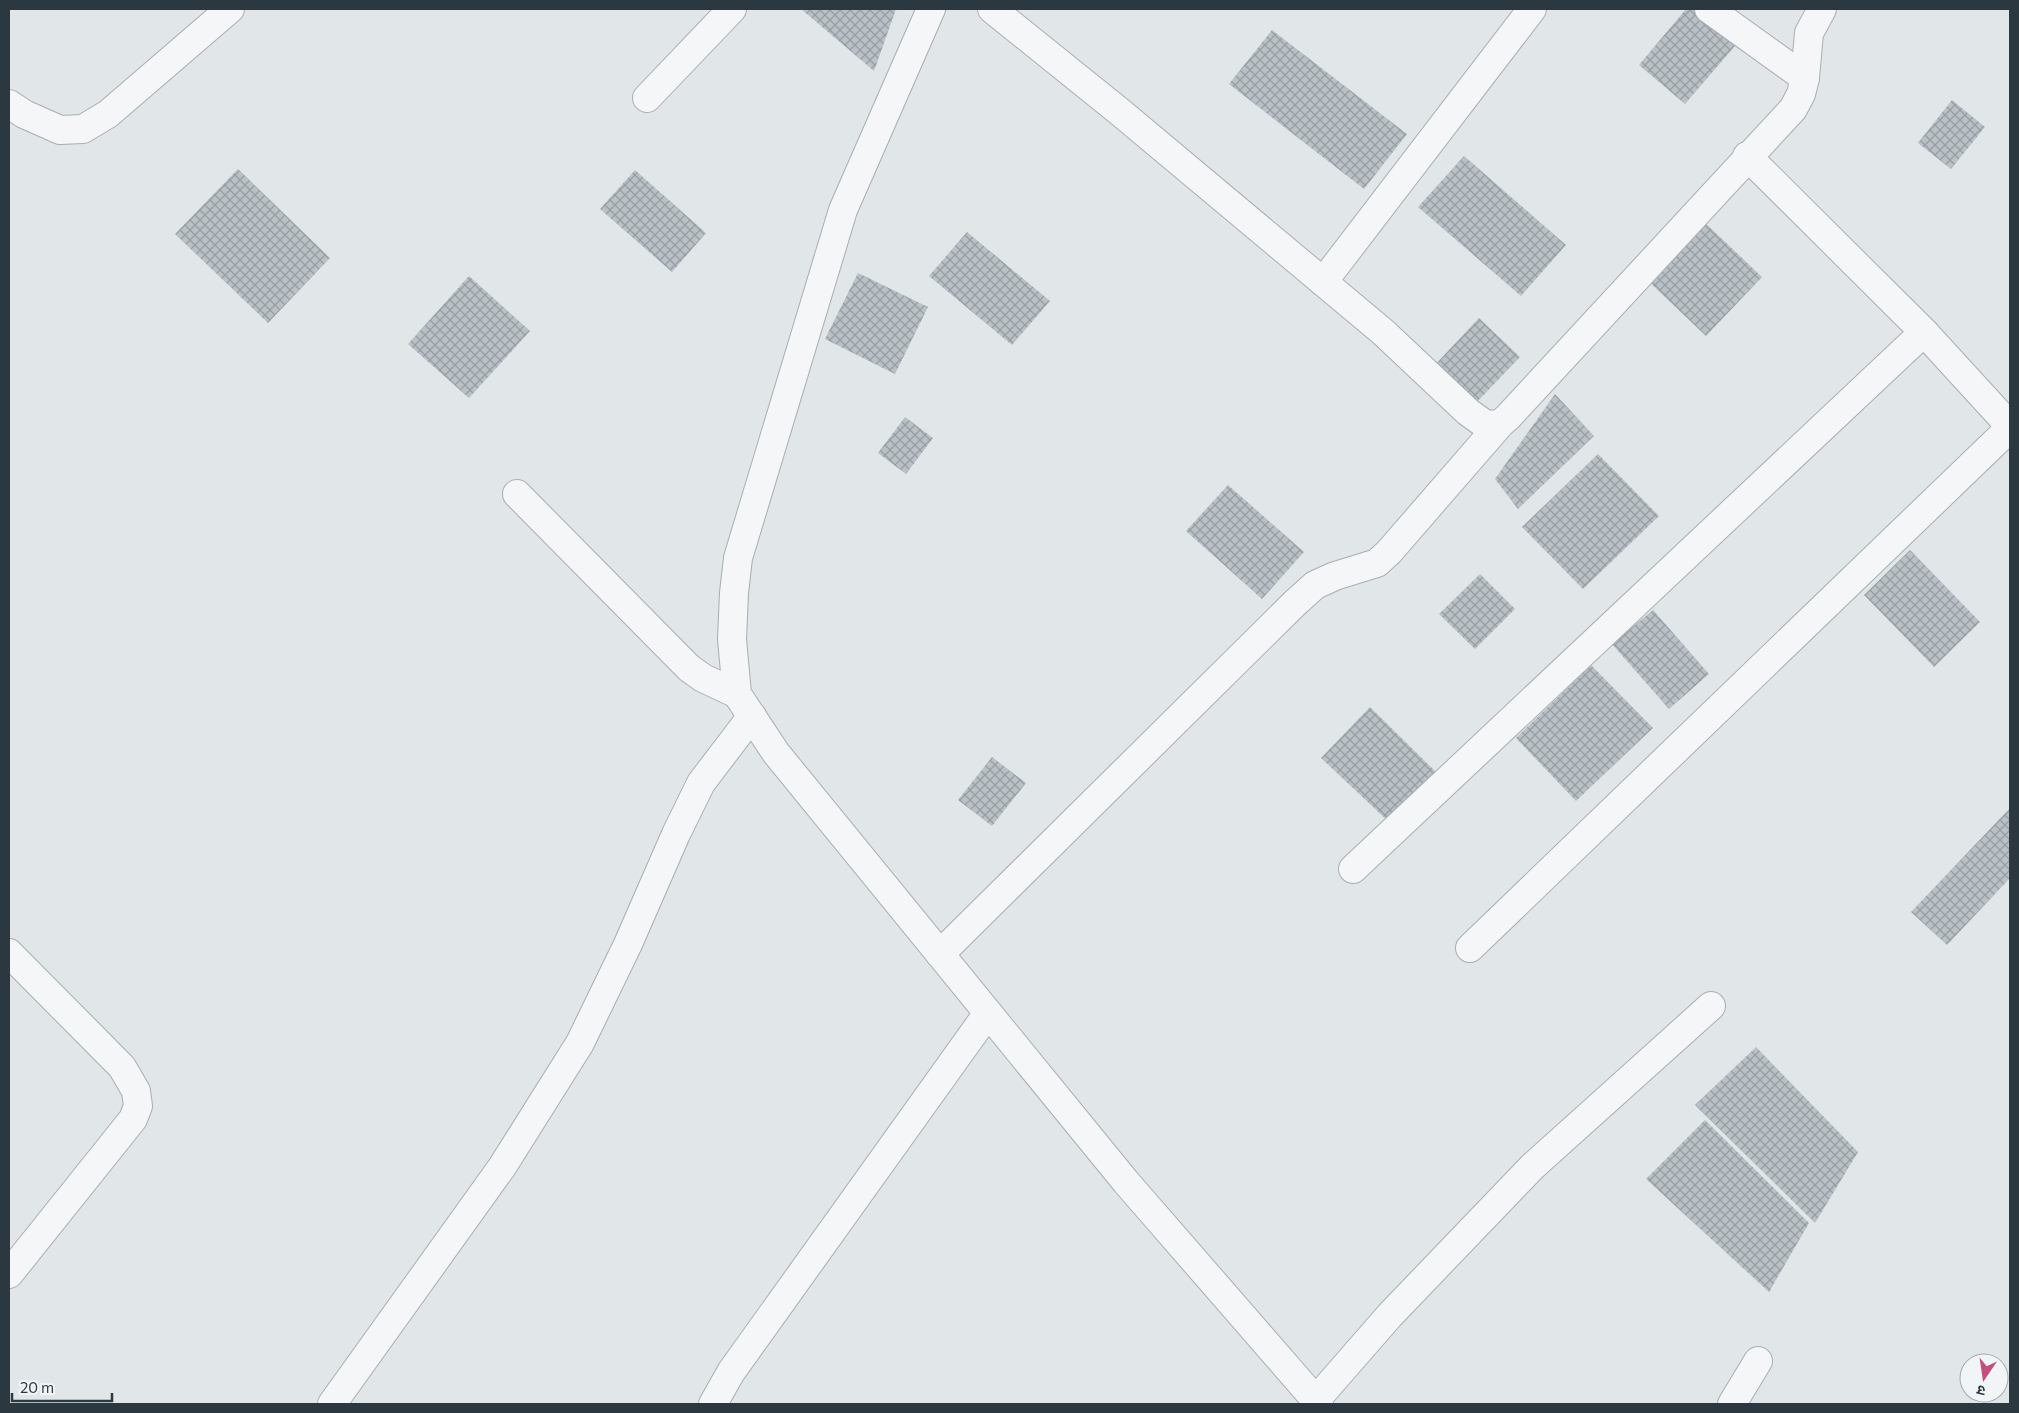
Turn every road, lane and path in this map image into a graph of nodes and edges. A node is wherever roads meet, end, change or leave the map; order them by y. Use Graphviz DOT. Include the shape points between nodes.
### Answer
graph roads {
  1 [pos="230,9"];
  2 [pos="732,9"];
  3 [pos="931,9"];
  4 [pos="992,9"];
  5 [pos="1532,9"];
  6 [pos="1709,9"];
  7 [pos="1822,9"];
  8 [pos="1805,78"];
  9 [pos="647,98"];
  10 [pos="9,104"];
  11 [pos="1747,156"];
  12 [pos="1323,282"];
  13 [pos="1924,332"];
  14 [pos="1500,424"];
  15 [pos="2010,427"];
  16 [pos="517,494"];
  17 [pos="744,705"];
  18 [pos="1354,869"];
  19 [pos="1470,948"];
  20 [pos="9,953"];
  21 [pos="940,954"];
  22 [pos="1711,1006"];
  23 [pos="988,1012"];
  24 [pos="9,1274"];
  25 [pos="1758,1361"];
  26 [pos="1316,1403"];
  27 [pos="332,1404"];
  28 [pos="713,1404"];
  29 [pos="1732,1404"];
  1 -- 10 [label="street" via="108,114 83,129 60,130"];
  2 -- 9 [label="street"];
  3 -- 17 [label="street" via="843,210 738,558 732,639"];
  4 -- 12 [label="street"];
  5 -- 12 [label="street"];
  6 -- 8 [label="street"];
  7 -- 8 [label="street" via="1809,33"];
  8 -- 11 [label="street" via="1793,109"];
  11 -- 13 [label="street"];
  11 -- 14 [label="street"];
  12 -- 14 [label="street" via="1383,332 1468,412 1486,425"];
  13 -- 15 [label="street"];
  13 -- 18 [label="street"];
  14 -- 21 [label="street" via="1389,552 1377,563 1315,585"];
  15 -- 19 [label="street"];
  16 -- 17 [label="street" via="689,668"];
  17 -- 21 [label="street" via="776,753"];
  17 -- 27 [label="street" via="676,834 580,1043 502,1168"];
  20 -- 24 [label="street" via="122,1067 136,1091 138,1106 133,1120"];
  21 -- 23 [label="street"];
  22 -- 26 [label="street" via="1533,1166 1390,1315"];
  23 -- 26 [label="street" via="1126,1182"];
  23 -- 28 [label="street" via="731,1372"];
  25 -- 29 [label="street"];
}
